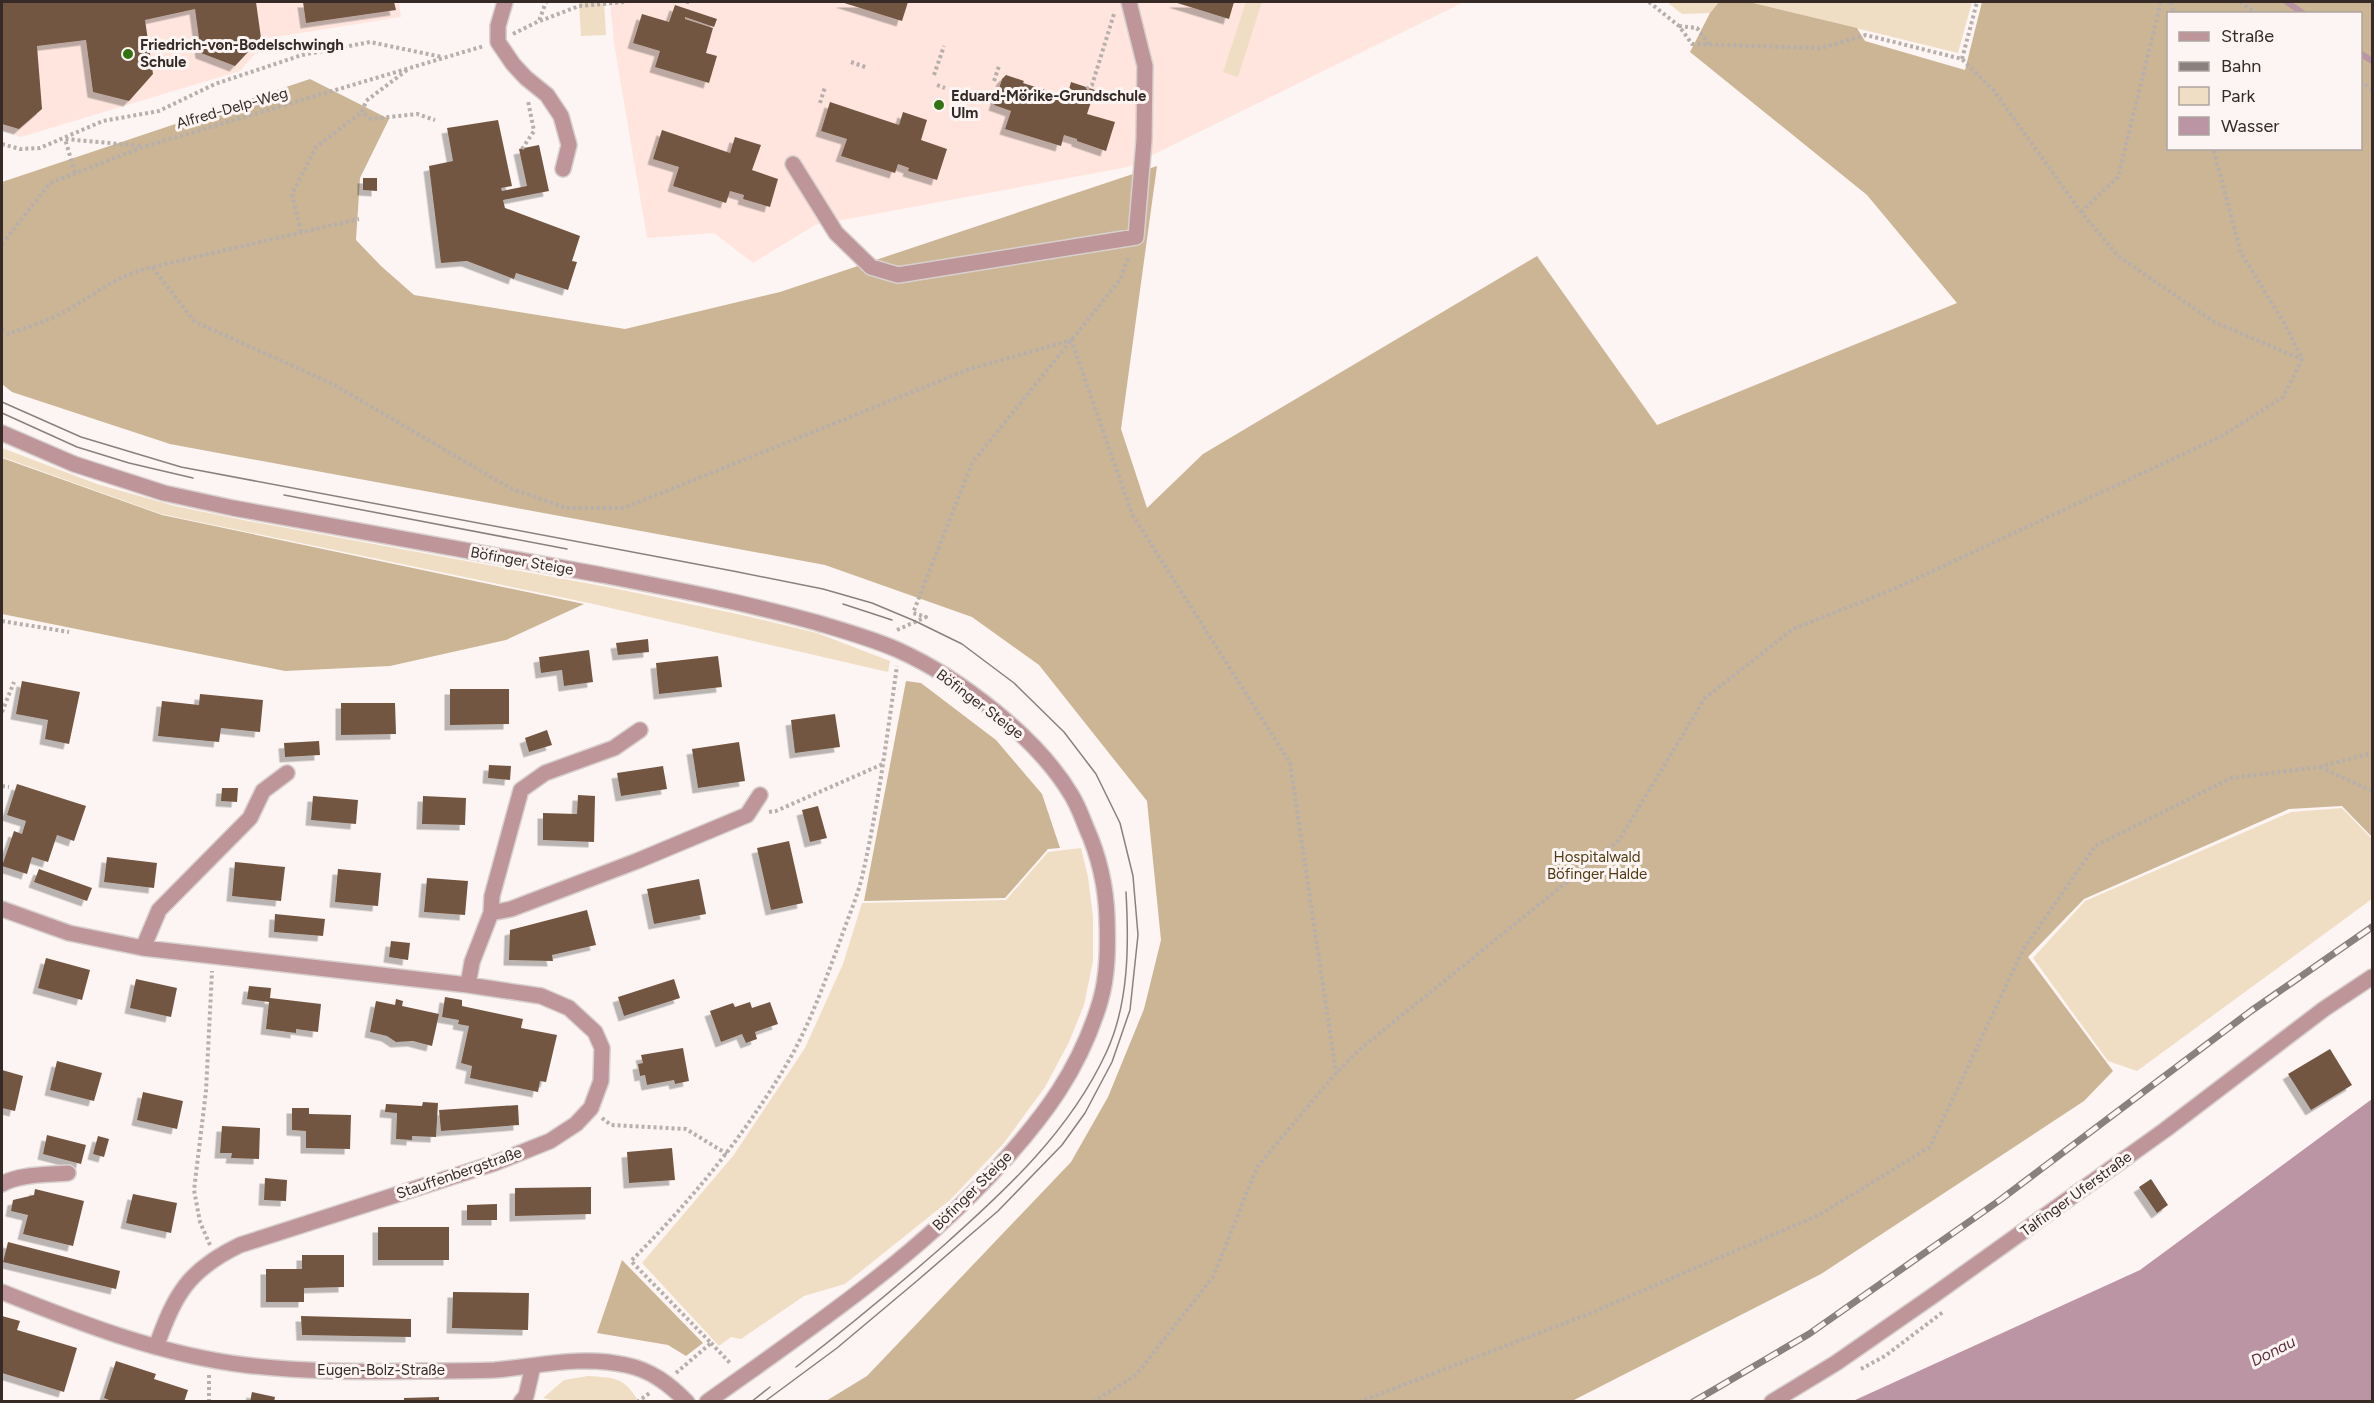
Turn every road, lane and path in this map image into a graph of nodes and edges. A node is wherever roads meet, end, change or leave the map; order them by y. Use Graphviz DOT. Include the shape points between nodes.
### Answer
graph roads {
  1 [pos="505,2"];
  2 [pos="546,2"];
  3 [pos="625,2"];
  4 [pos="1129,2"];
  5 [pos="1649,2"];
  6 [pos="1977,2"];
  7 [pos="2161,2"];
  8 [pos="2240,2"];
  9 [pos="1115,12"];
  10 [pos="2255,12"];
  11 [pos="539,21"];
  12 [pos="1679,26"];
  13 [pos="498,42"];
  14 [pos="1710,44"];
  15 [pos="944,46"];
  16 [pos="445,57"];
  17 [pos="1962,59"];
  18 [pos="851,62"];
  19 [pos="999,66"];
  20 [pos="410,68"];
  21 [pos="867,68"];
  22 [pos="934,75"];
  23 [pos="526,78"];
  24 [pos="994,81"];
  25 [pos="937,84"];
  26 [pos="825,87"];
  27 [pos="945,88"];
  28 [pos="1082,93"];
  29 [pos="820,104"];
  30 [pos="362,112"];
  31 [pos="435,120"];
  32 [pos="65,139"];
  33 [pos="2,144"];
  34 [pos="143,147"];
  35 [pos="522,149"];
  36 [pos="2214,150"];
  37 [pos="793,164"];
  38 [pos="563,169"];
  39 [pos="75,173"];
  40 [pos="2081,212"];
  41 [pos="359,219"];
  42 [pos="301,232"];
  43 [pos="1136,237"];
  44 [pos="2,244"];
  45 [pos="152,267"];
  46 [pos="2,329"];
  47 [pos="1071,339"];
  48 [pos="2302,359"];
  49 [pos="2,433"];
  50 [pos="2,621"];
  51 [pos="69,632"];
  52 [pos="899,651"];
  53 [pos="14,682"];
  54 [pos="2,712"];
  55 [pos="640,730"];
  56 [pos="2373,753"];
  57 [pos="883,764"];
  58 [pos="2319,767"];
  59 [pos="287,773"];
  60 [pos="2,786"];
  61 [pos="9,787"];
  62 [pos="2373,791"];
  63 [pos="760,795"];
  64 [pos="747,815"];
  65 [pos="2,909"];
  66 [pos="491,913"];
  67 [pos="143,948"];
  68 [pos="2373,977"];
  69 [pos="468,985"];
  70 [pos="210,995"];
  71 [pos="1336,1074"];
  72 [pos="591,1108"];
  73 [pos="727,1154"];
  74 [pos="68,1173"];
  75 [pos="2,1185"];
  76 [pos="208,1240"];
  77 [pos="2,1292"];
  78 [pos="711,1343"];
  79 [pos="156,1347"];
  80 [pos="209,1359"];
  81 [pos="533,1366"];
  82 [pos="742,1377"];
  83 [pos="666,1382"];
  84 [pos="210,1401"];
  85 [pos="521,1401"];
  86 [pos="687,1401"];
  87 [pos="707,1401"];
  88 [pos="1093,1401"];
  89 [pos="1359,1401"];
  90 [pos="1772,1401"];
  1 -- 13 [label="street"];
  2 -- 11 [label="path"];
  3 -- 11 [label="path, Alfred-Delp-Weg" via="579,6"];
  4 -- 43 [label="street" via="1145,66"];
  5 -- 12 [label="path"];
  6 -- 17 [label="path"];
  7 -- 40 [label="path" via="2118,177"];
  8 -- 10 [label="path"];
  9 -- 28 [label="path" via="1092,85"];
  11 -- 13 [label="path, Alfred-Delp-Weg"];
  12 -- 14 [label="path" via="1697,28"];
  12 -- 14 [label="path" via="1692,44"];
  13 -- 16 [label="path, Alfred-Delp-Weg"];
  13 -- 23 [label="street"];
  14 -- 17 [label="path" via="1821,48 1866,35"];
  15 -- 22 [label="path"];
  16 -- 20 [label="path, Alfred-Delp-Weg"];
  16 -- 32 [label="path" via="370,42 302,55 215,84 159,111 104,121"];
  17 -- 40 [label="path" via="1994,91"];
  18 -- 21 [label="path"];
  19 -- 24 [label="path"];
  20 -- 30 [label="path" via="366,101"];
  20 -- 34 [label="path, Alfred-Delp-Weg"];
  23 -- 35 [label="path" via="522,88 534,131"];
  23 -- 38 [label="street" via="547,95 561,116 569,146"];
  25 -- 27 [label="path"];
  26 -- 29 [label="path"];
  30 -- 31 [label="path" via="371,119 417,114"];
  30 -- 42 [label="path" via="316,147 292,194"];
  32 -- 33 [label="path" via="40,148 20,149"];
  32 -- 34 [label="path"];
  32 -- 39 [label="path"];
  34 -- 39 [label="path, Alfred-Delp-Weg"];
  36 -- 48 [label="path" via="2241,253"];
  37 -- 43 [label="street" via="836,233 871,267 898,275"];
  39 -- 44 [label="path, Alfred-Delp-Weg" via="50,183"];
  40 -- 48 [label="path" via="2118,256 2214,322"];
  41 -- 42 [label="path"];
  42 -- 45 [label="path"];
  43 -- 47 [label="path" via="1120,280"];
  45 -- 46 [label="path" via="129,273 69,310 8,334"];
  45 -- 47 [label="path" via="195,322 331,383 510,488 566,508 624,508 968,370"];
  47 -- 52 [label="path" via="972,463 913,613 926,617 892,633 903,638"];
  47 -- 71 [label="path" via="1132,513 1290,763"];
  48 -- 71 [label="path" via="2283,397 2222,436 1894,590 1793,629 1705,698 1619,840 1360,1049"];
  49 -- 52 [label="street, Böfinger Steige" via="74,464 164,493 667,587 777,612"];
  50 -- 51 [label="path"];
  52 -- 57 [label="path"];
  52 -- 82 [label="street, Böfinger Steige" via="944,675 1032,743 1072,796 1096,849 1106,901 1108,951 1101,1000 1085,1043 1058,1095 1028,1135 964,1204 876,1281"];
  53 -- 54 [label="path"];
  55 -- 66 [label="street" via="614,748 545,773 521,790 492,896"];
  56 -- 58 [label="path"];
  57 -- 64 [label="path" via="776,811"];
  57 -- 73 [label="path" via="862,879 828,975 788,1061"];
  58 -- 62 [label="path"];
  58 -- 89 [label="path" via="2231,778 2095,846 2023,950 1930,1147 1819,1215 1586,1315"];
  59 -- 67 [label="street" via="263,790 250,818 159,910"];
  60 -- 61 [label="path"];
  63 -- 64 [label="street"];
  64 -- 66 [label="street" via="637,861"];
  65 -- 67 [label="street, Stauffenbergstraße" via="69,933"];
  66 -- 69 [label="street" via="472,962"];
  67 -- 69 [label="street, Stauffenbergstraße"];
  68 -- 90 [label="street, Talfinger Uferstraße" via="1934,1295 1836,1364"];
  69 -- 72 [label="street, Stauffenbergstraße" via="541,996 568,1008 595,1032 602,1048 602,1081"];
  70 -- 76 [label="path" via="206,1092 194,1190"];
  71 -- 88 [label="path" via="1257,1167 1213,1277 1136,1375"];
  72 -- 73 [label="path" via="611,1125 686,1130"];
  72 -- 79 [label="street, Stauffenbergstraße" via="576,1124 550,1141 495,1163 240,1245 216,1257 189,1279 169,1310"];
  73 -- 78 [label="path" via="631,1261"];
  74 -- 75 [label="street"];
  77 -- 79 [label="street, Eugen-Bolz-Straße"];
  78 -- 82 [label="path"];
  78 -- 83 [label="path"];
  79 -- 80 [label="street, Eugen-Bolz-Straße"];
  80 -- 81 [label="street, Eugen-Bolz-Straße" via="342,1373"];
  80 -- 84 [label="path"];
  81 -- 83 [label="street, Eugen-Bolz-Straße" via="588,1359 627,1365"];
  81 -- 85 [label="street" via="526,1396"];
  82 -- 87 [label="street, Böfinger Steige"];
  83 -- 86 [label="street, Eugen-Bolz-Straße"];
}
